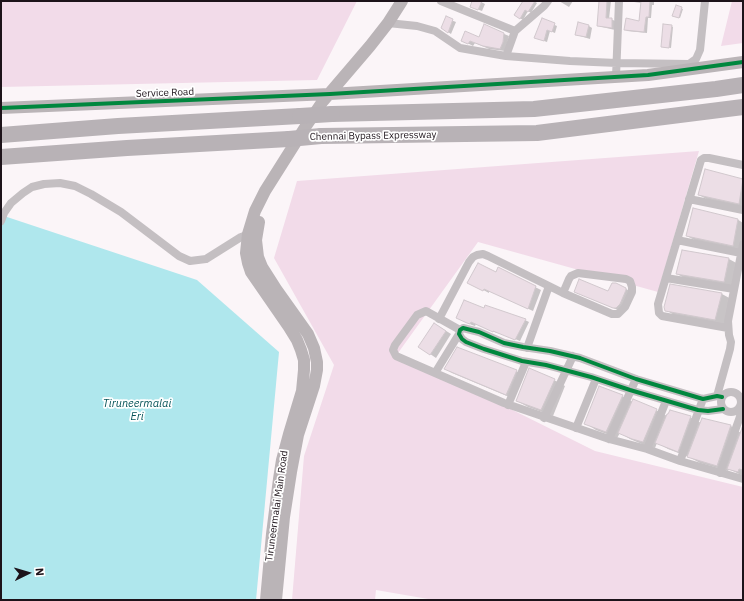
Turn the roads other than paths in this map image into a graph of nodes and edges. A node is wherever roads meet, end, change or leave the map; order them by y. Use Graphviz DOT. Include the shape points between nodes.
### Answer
graph roads {
  1 [pos="402,1"];
  2 [pos="441,1"];
  3 [pos="548,1"];
  4 [pos="619,1"];
  5 [pos="705,1"];
  6 [pos="388,23"];
  7 [pos="515,30"];
  8 [pos="506,56"];
  9 [pos="743,62"];
  10 [pos="617,63"];
  11 [pos="616,77"];
  12 [pos="743,85"];
  13 [pos="330,94"];
  14 [pos="743,107"];
  15 [pos="1,108"];
  16 [pos="1,135"];
  17 [pos="1,157"];
  18 [pos="743,165"];
  19 [pos="689,199"];
  20 [pos="743,210"];
  21 [pos="1,221"];
  22 [pos="252,236"];
  23 [pos="677,240"];
  24 [pos="743,244"];
  25 [pos="741,253"];
  26 [pos="666,278"];
  27 [pos="549,286"];
  28 [pos="734,289"];
  29 [pos="563,293"];
  30 [pos="440,319"];
  31 [pos="728,328"];
  32 [pos="460,332"];
  33 [pos="527,348"];
  34 [pos="572,356"];
  35 [pos="526,362"];
  36 [pos="566,371"];
  37 [pos="435,373"];
  38 [pos="596,379"];
  39 [pos="636,379"];
  40 [pos="630,390"];
  41 [pos="740,395"];
  42 [pos="720,397"];
  43 [pos="703,399"];
  44 [pos="666,401"];
  45 [pos="508,405"];
  46 [pos="742,408"];
  47 [pos="723,409"];
  48 [pos="698,410"];
  49 [pos="544,418"];
  50 [pos="576,428"];
  51 [pos="609,439"];
  52 [pos="646,449"];
  53 [pos="680,461"];
  54 [pos="720,473"];
  55 [pos="743,479"];
  56 [pos="266,600"];
  57 [pos="276,600"];
  1 -- 6 [label="main road, Tiruneermalai Main Road"];
  2 -- 7 [label="street"];
  3 -- 7 [label="street"];
  4 -- 10 [label="street"];
  5 -- 10 [label="street" via="700,50 696,60 689,64"];
  6 -- 8 [label="street" via="435,31 460,48"];
  6 -- 13 [label="main road, Tiruneermalai Main Road"];
  7 -- 8 [label="street"];
  8 -- 10 [label="street"];
  9 -- 11 [label="main road, Service Road"];
  10 -- 11 [label="street"];
  11 -- 13 [label="main road, Service Road"];
  12 -- 16 [label="highway, bridge" via="534,109 332,114"];
  13 -- 15 [label="main road, Service Road"];
  13 -- 22 [label="main road, Tiruneermalai Main Road" via="313,127 270,195"];
  14 -- 17 [label="highway, Chennai Bypass Expressway, bridge" via="537,133 321,136"];
  18 -- 19 [label="street" via="704,158 701,160"];
  19 -- 20 [label="street"];
  19 -- 23 [label="street"];
  21 -- 22 [label="street" via="11,203 32,187 60,184 75,186 91,194 121,212 179,256 190,261 206,259 241,237"];
  22 -- 56 [label="main road, Tiruneermalai Main Road" via="246,253 250,272 293,333 304,360 302,391 279,479"];
  22 -- 57 [label="main road, Tiruneermalai Main Road" via="262,267 308,334 317,362 314,386 298,435 291,472 283,523"];
  23 -- 25 [label="street"];
  23 -- 26 [label="street"];
  24 -- 25 [label="street"];
  25 -- 28 [label="street"];
  26 -- 28 [label="street"];
  26 -- 31 [label="street" via="658,304 662,316"];
  27 -- 29 [label="street"];
  27 -- 30 [label="street" via="488,256 477,255 469,262"];
  27 -- 33 [label="street"];
  28 -- 31 [label="street"];
  29 -- 29 [label="street" via="612,314 618,314 626,307 632,287 626,279 578,273 568,279"];
  30 -- 32 [label="street"];
  30 -- 37 [label="street" via="426,311 417,315 393,350 396,356"];
  31 -- 42 [label="street" via="731,342"];
  32 -- 33 [label="street" via="463,328 504,343"];
  32 -- 35 [label="street" via="462,339 484,349"];
  32 -- 37 [label="street"];
  33 -- 34 [label="street" via="550,350"];
  34 -- 36 [label="street"];
  34 -- 39 [label="street"];
  35 -- 36 [label="street"];
  35 -- 45 [label="street"];
  36 -- 38 [label="street"];
  36 -- 49 [label="street"];
  37 -- 45 [label="street"];
  38 -- 40 [label="street"];
  38 -- 50 [label="street"];
  39 -- 40 [label="street"];
  39 -- 43 [label="street"];
  40 -- 44 [label="street"];
  40 -- 51 [label="street"];
  41 -- 42 [label="street" via="731,392"];
  41 -- 46 [label="street"];
  42 -- 43 [label="street"];
  42 -- 47 [label="street"];
  43 -- 48 [label="street"];
  44 -- 48 [label="street"];
  44 -- 52 [label="street"];
  45 -- 49 [label="street"];
  46 -- 47 [label="street" via="732,412"];
  46 -- 54 [label="street"];
  47 -- 48 [label="street"];
  48 -- 53 [label="street"];
  49 -- 50 [label="street"];
  50 -- 51 [label="street"];
  51 -- 52 [label="street"];
  52 -- 53 [label="street"];
  53 -- 54 [label="street"];
  54 -- 55 [label="street"];
}
